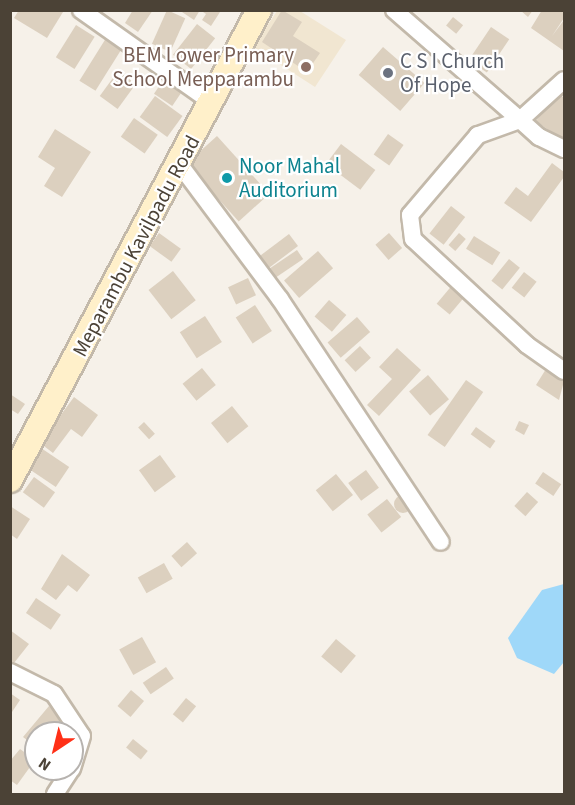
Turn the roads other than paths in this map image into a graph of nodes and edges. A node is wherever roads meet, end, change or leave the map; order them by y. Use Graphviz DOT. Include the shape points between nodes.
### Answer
graph roads {
  1 [pos="81,10"];
  2 [pos="259,10"];
  3 [pos="394,10"];
  4 [pos="564,80"];
  5 [pos="213,103"];
  6 [pos="520,120"];
  7 [pos="564,149"];
  8 [pos="180,165"];
  9 [pos="564,371"];
  10 [pos="10,480"];
  11 [pos="441,542"];
  12 [pos="10,672"];
  13 [pos="72,721"];
  14 [pos="64,781"];
  15 [pos="55,795"];
  1 -- 5 [label="street"];
  2 -- 5 [label="main road, Meparambu Kavilpadu Road"];
  3 -- 6 [label="street"];
  4 -- 6 [label="street"];
  5 -- 8 [label="main road, Meparambu Kavilpadu Road"];
  6 -- 7 [label="street" via="539,137"];
  6 -- 9 [label="street" via="478,135 410,215 413,239 527,345"];
  8 -- 10 [label="main road, Meparambu Kavilpadu Road"];
  8 -- 11 [label="street" via="280,299"];
  12 -- 13 [label="street" via="54,694"];
  14 -- 15 [label="street"];
}
